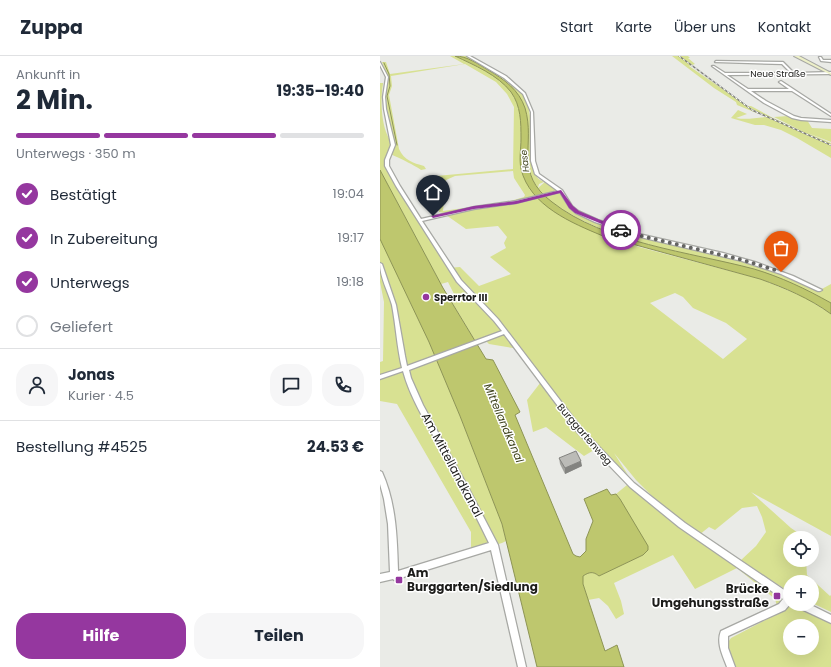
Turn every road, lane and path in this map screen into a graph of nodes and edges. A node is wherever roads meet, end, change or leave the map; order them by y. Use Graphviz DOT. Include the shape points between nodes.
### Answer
graph roads {
  1 [pos="468,56"];
  2 [pos="796,56"];
  3 [pos="820,56"];
  4 [pos="831,61"];
  5 [pos="716,62"];
  6 [pos="380,63"];
  7 [pos="713,66"];
  8 [pos="831,73"];
  9 [pos="725,74"];
  10 [pos="794,74"];
  11 [pos="780,82"];
  12 [pos="747,90"];
  13 [pos="791,90"];
  14 [pos="831,115"];
  15 [pos="831,121"];
  16 [pos="561,191"];
  17 [pos="420,220"];
  18 [pos="380,264"];
  19 [pos="820,290"];
  20 [pos="505,332"];
  21 [pos="405,368"];
  22 [pos="380,376"];
  23 [pos="380,474"];
  24 [pos="494,545"];
  25 [pos="394,576"];
  26 [pos="380,578"];
  27 [pos="783,595"];
  28 [pos="783,606"];
  29 [pos="814,611"];
  30 [pos="831,619"];
  31 [pos="522,667"];
  32 [pos="731,667"];
  1 -- 16 [label="street" via="505,77 524,94 532,112 533,162 537,174"];
  2 -- 8 [label="main road"];
  3 -- 4 [label="street" via="822,61"];
  5 -- 10 [label="street" via="783,63"];
  6 -- 17 [label="street, Burggartenweg" via="386,77 385,109 393,145 387,166"];
  7 -- 9 [label="street"];
  8 -- 10 [label="street, Neue Straße"];
  9 -- 10 [label="street, Neue Straße"];
  9 -- 12 [label="street"];
  11 -- 13 [label="street"];
  12 -- 13 [label="street"];
  12 -- 15 [label="street" via="793,117"];
  13 -- 14 [label="street"];
  16 -- 17 [label="street"];
  16 -- 19 [label="street" via="577,212 604,224 633,234 743,260 781,272"];
  17 -- 20 [label="street, Burggartenweg" via="459,281"];
  18 -- 21 [label="street, Am Mittellandkanal" via="394,305"];
  20 -- 21 [label="street"];
  20 -- 27 [label="street, Burggartenweg" via="575,425 632,485 682,524"];
  21 -- 22 [label="street"];
  21 -- 24 [label="street, Am Mittellandkanal" via="420,405"];
  23 -- 25 [label="street" via="387,492 392,524"];
  24 -- 25 [label="street"];
  24 -- 31 [label="street, Am Mittellandkanal"];
  25 -- 26 [label="street"];
  28 -- 32 [label="street, Burggartenweg" via="724,634 724,648"];
  29 -- 30 [label="street"];
}
